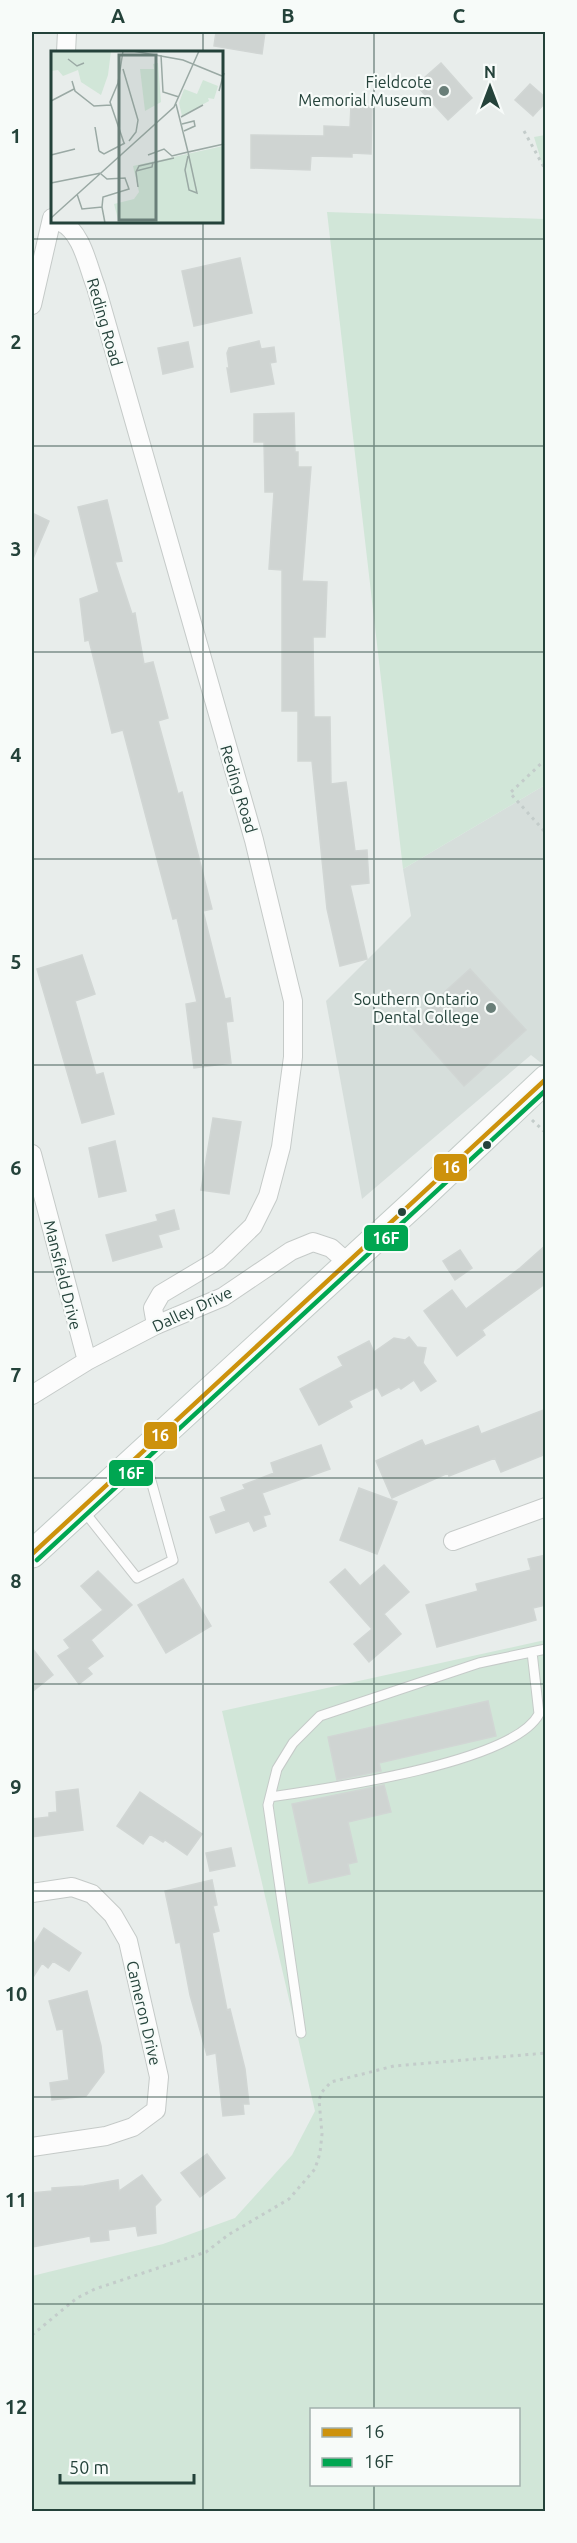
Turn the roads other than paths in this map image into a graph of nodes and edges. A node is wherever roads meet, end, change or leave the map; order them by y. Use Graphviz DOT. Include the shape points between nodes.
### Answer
graph roads {
  1 [pos="68,32"];
  2 [pos="66,51"];
  3 [pos="51,222"];
  4 [pos="65,224"];
  5 [pos="32,305"];
  6 [pos="546,1079"];
  7 [pos="32,1154"];
  8 [pos="349,1264"];
  9 [pos="156,1325"];
  10 [pos="87,1361"];
  11 [pos="32,1395"];
  12 [pos="136,1458"];
  13 [pos="546,1507"];
  14 [pos="82,1508"];
  15 [pos="453,1540"];
  16 [pos="32,1554"];
  17 [pos="546,1649"];
  18 [pos="532,1652"];
  19 [pos="270,1797"];
  20 [pos="32,1893"];
  21 [pos="301,2033"];
  22 [pos="32,2147"];
  1 -- 2 [label="street"];
  3 -- 5 [label="street"];
  4 -- 9 [label="street, Reding Road" via="79,241 96,287 254,840 293,1001 293,1057 282,1147 268,1196 253,1226 218,1260 161,1294 153,1308"];
  6 -- 8 [label="main road"];
  7 -- 10 [label="street, Mansfield Drive"];
  8 -- 9 [label="street, Dalley Drive" via="331,1248 313,1242 291,1251 223,1297"];
  8 -- 12 [label="main road"];
  9 -- 10 [label="street, Dalley Drive"];
  10 -- 11 [label="street, Dalley Drive"];
  12 -- 14 [label="main road"];
  12 -- 14 [label="lane" via="150,1477 173,1560 137,1578"];
  13 -- 15 [label="street"];
  14 -- 16 [label="main road"];
  17 -- 18 [label="lane"];
  18 -- 19 [label="lane" via="479,1663 320,1716 292,1743 277,1769"];
  18 -- 19 [label="lane" via="539,1714 524,1732 495,1746 403,1775"];
  19 -- 21 [label="lane" via="268,1805"];
  20 -- 22 [label="street, Cameron Drive" via="72,1887 92,1894 113,1915 128,1941 159,2077 156,2110 133,2127 105,2136"];
}
